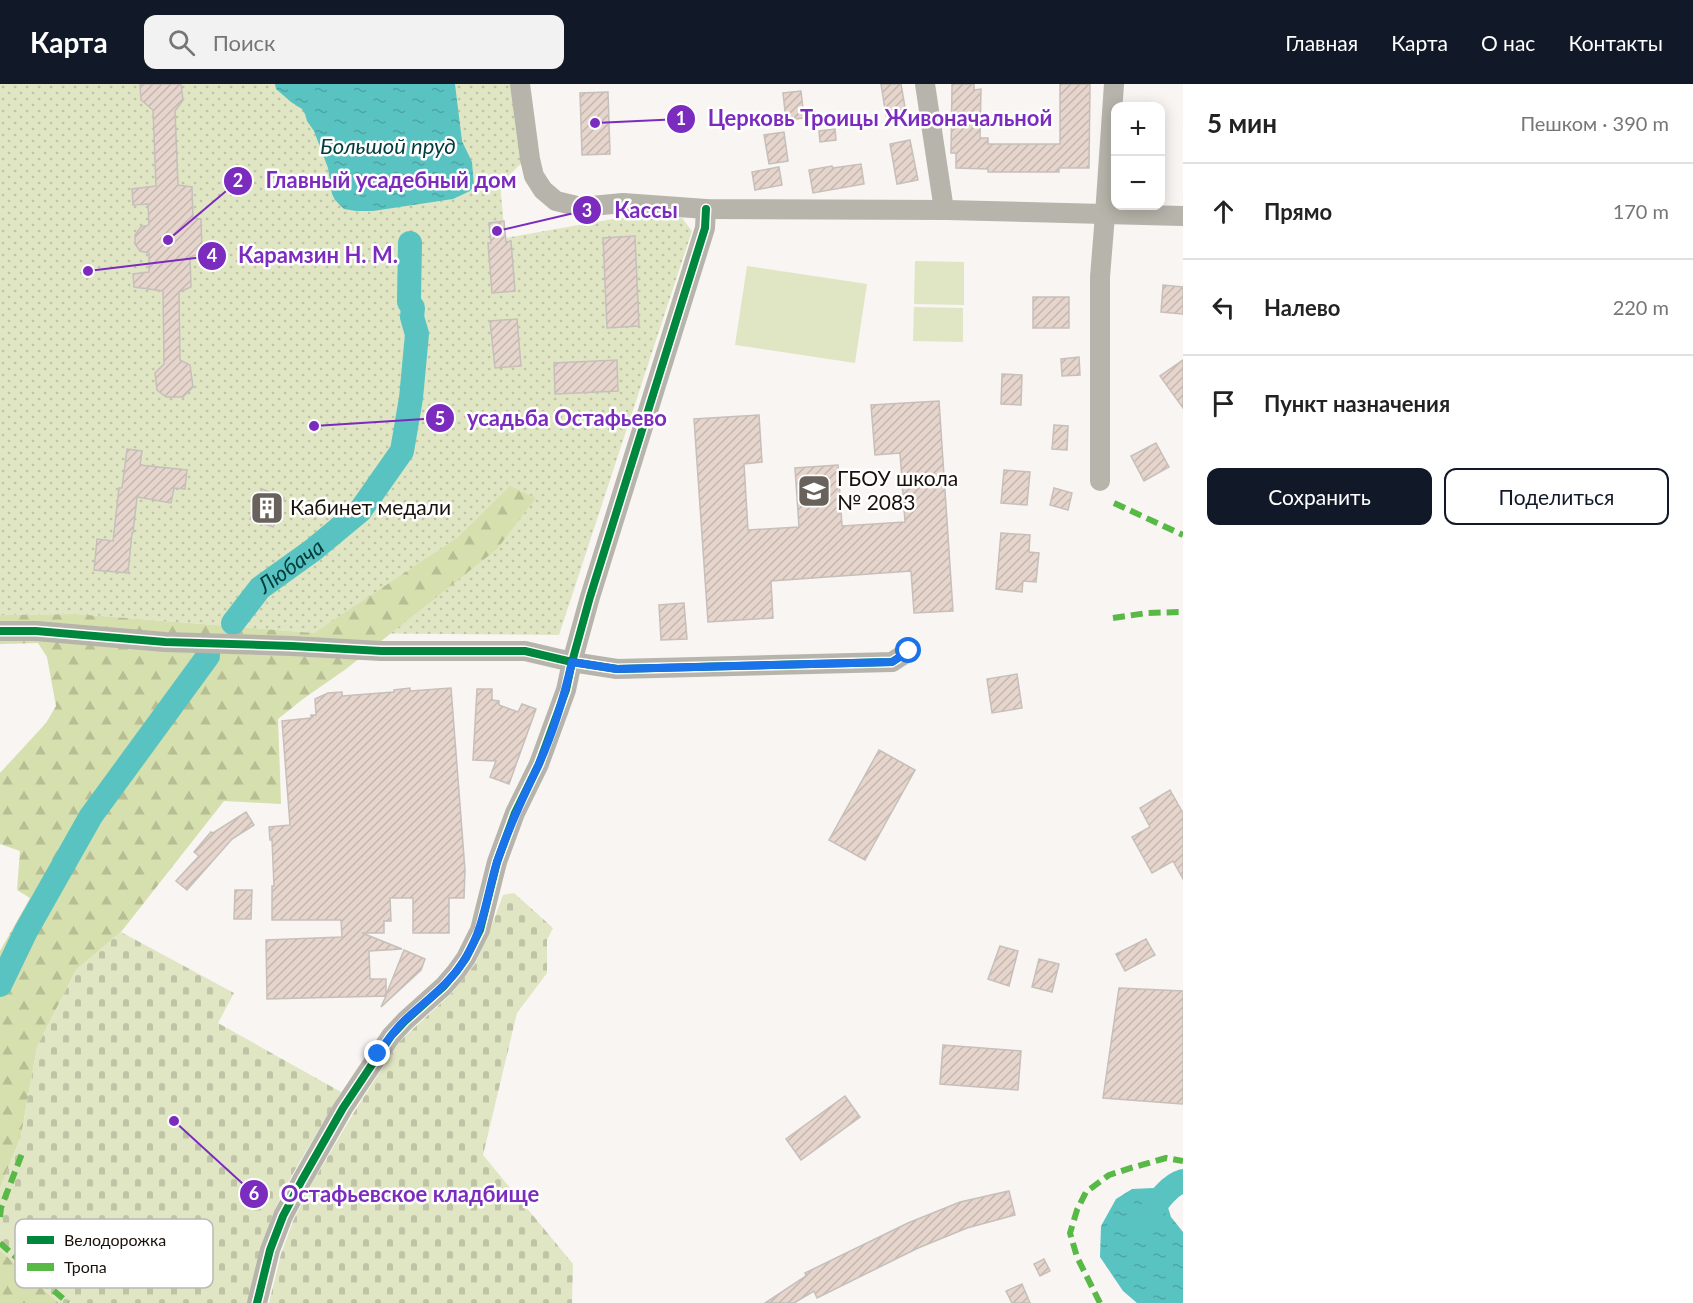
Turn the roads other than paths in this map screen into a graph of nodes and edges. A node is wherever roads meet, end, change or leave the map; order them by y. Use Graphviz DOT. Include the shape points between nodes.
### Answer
graph roads {
  1 [pos="520,84"];
  2 [pos="926,84"];
  3 [pos="1114,84"];
  4 [pos="706,209"];
  5 [pos="944,210"];
  6 [pos="1106,215"];
  7 [pos="1183,216"];
  8 [pos="1100,482"];
  9 [pos="0,631"];
  10 [pos="909,651"];
  11 [pos="572,662"];
  12 [pos="257,1303"];
  1 -- 4 [label="street" via="534,176 556,201 580,207 623,203"];
  2 -- 5 [label="street"];
  3 -- 6 [label="street"];
  4 -- 5 [label="street"];
  4 -- 11 [label="street" via="705,228"];
  5 -- 6 [label="street"];
  6 -- 7 [label="street"];
  6 -- 8 [label="street" via="1100,277"];
  9 -- 11 [label="street" via="381,651 525,651"];
  10 -- 11 [label="street" via="892,662 617,669"];
  11 -- 12 [label="street" via="539,764 497,862 473,945 444,986 391,1036 343,1108 283,1216"];
}
